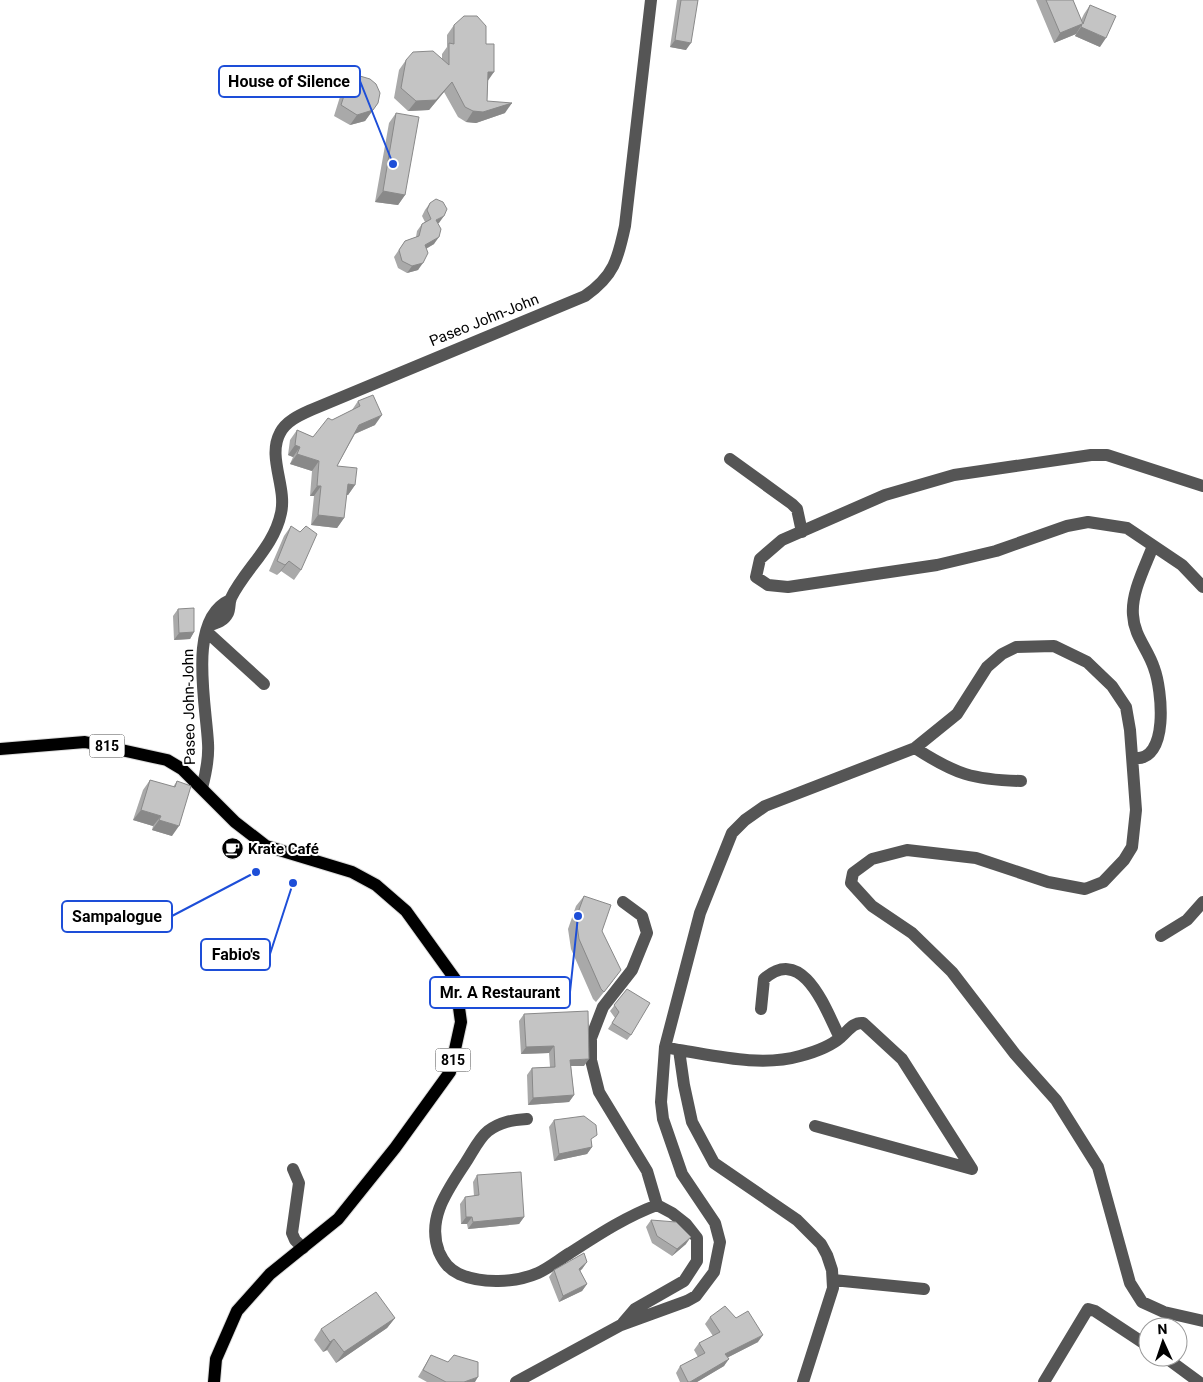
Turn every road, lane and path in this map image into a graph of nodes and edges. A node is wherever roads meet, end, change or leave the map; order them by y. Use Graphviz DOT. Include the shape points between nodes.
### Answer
graph roads {
  1 [pos="651,0"];
  2 [pos="730,458"];
  3 [pos="1203,486"];
  4 [pos="802,532"];
  5 [pos="1153,546"];
  6 [pos="1203,587"];
  7 [pos="208,629"];
  8 [pos="264,684"];
  9 [pos="915,748"];
  10 [pos="0,749"];
  11 [pos="1133,758"];
  12 [pos="1021,780"];
  13 [pos="202,788"];
  14 [pos="622,902"];
  15 [pos="1203,902"];
  16 [pos="1162,936"];
  17 [pos="761,1009"];
  18 [pos="840,1038"];
  19 [pos="665,1047"];
  20 [pos="679,1050"];
  21 [pos="527,1120"];
  22 [pos="815,1126"];
  23 [pos="293,1169"];
  24 [pos="657,1205"];
  25 [pos="303,1248"];
  26 [pos="833,1280"];
  27 [pos="924,1289"];
  28 [pos="1203,1321"];
  29 [pos="621,1325"];
  30 [pos="1138,1339"];
  31 [pos="1179,1367"];
  32 [pos="214,1382"];
  33 [pos="516,1382"];
  34 [pos="803,1382"];
  35 [pos="1044,1382"];
  36 [pos="1199,1382"];
  1 -- 7 [label="street, Paseo John-John" via="626,226 611,273 599,287 585,296 311,410 287,425 277,443 282,512 263,552 230,600 229,613 222,622"];
  2 -- 4 [label="street" via="797,509"];
  3 -- 4 [label="street" via="1121,458 1090,455 954,475 885,496"];
  4 -- 5 [label="street" via="782,540 766,552 760,559 756,577 768,584 788,587 937,565 996,552 1066,526 1088,522 1128,528"];
  5 -- 6 [label="street" via="1182,565"];
  5 -- 11 [label="street" via="1132,612 1138,637 1154,668 1162,720 1156,744 1148,755 1141,759"];
  7 -- 8 [label="street"];
  7 -- 13 [label="street, Paseo John-John" via="201,655 208,744"];
  9 -- 11 [label="street" via="957,714 986,667 1002,654 1016,647 1054,646 1086,662 1112,686 1126,707"];
  9 -- 12 [label="street" via="948,768 972,777"];
  9 -- 19 [label="street" via="765,806 732,833 700,913"];
  10 -- 13 [label="main road, 815" via="55,743 93,744 167,760"];
  11 -- 28 [label="street" via="1136,810 1132,847 1124,860 1095,887 1085,889 1048,882 976,858 907,850 872,859 853,873 851,883 872,906 912,933 952,972 1015,1054 1056,1100 1098,1167 1130,1283 1142,1302 1164,1312"];
  13 -- 25 [label="main road, 815" via="235,822 266,846 352,872 376,884 406,911 455,978 461,1022 450,1072 338,1219"];
  14 -- 24 [label="street" via="642,916 647,933 632,970 602,1007 591,1038 591,1060 599,1092 647,1171"];
  15 -- 16 [label="street" via="1187,920"];
  17 -- 18 [label="street" via="764,979 780,968 788,969 811,981"];
  18 -- 20 [label="street" via="821,1050 790,1059 735,1060"];
  18 -- 22 [label="street" via="855,1024 870,1027 902,1059 972,1169"];
  19 -- 20 [label="street"];
  19 -- 29 [label="street" via="663,1119 682,1174 715,1223 720,1242 714,1272 696,1296"];
  20 -- 26 [label="street" via="692,1122 714,1163 797,1220 821,1244 830,1263"];
  21 -- 24 [label="street" via="512,1120 486,1132 443,1198 434,1224 435,1242 443,1262 452,1270 476,1279 495,1281 538,1273 625,1218"];
  23 -- 25 [label="street" via="299,1183 292,1233"];
  24 -- 29 [label="street" via="686,1224 697,1238 697,1261 684,1281 635,1309"];
  25 -- 32 [label="main road, 815" via="270,1274 236,1311 216,1359"];
  26 -- 27 [label="street"];
  26 -- 34 [label="street"];
  29 -- 33 [label="street"];
  30 -- 35 [label="street" via="1095,1311 1088,1310"];
  31 -- 36 [label="street"];
}
